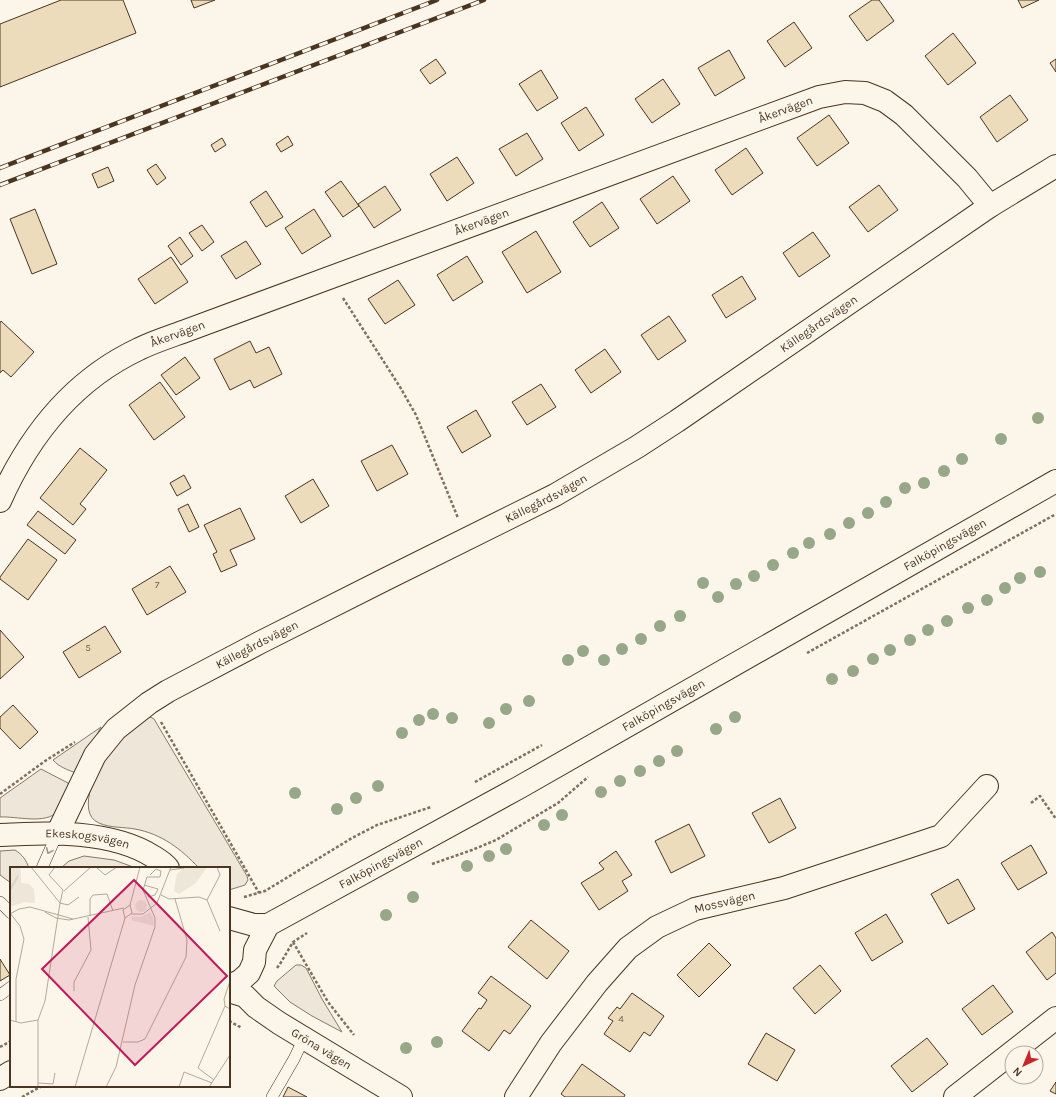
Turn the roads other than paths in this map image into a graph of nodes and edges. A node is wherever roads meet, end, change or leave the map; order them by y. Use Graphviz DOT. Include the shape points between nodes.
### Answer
graph roads {
  1 [pos="1056,166"];
  2 [pos="990,206"];
  3 [pos="1056,481"];
  4 [pos="0,501"];
  5 [pos="987,786"];
  6 [pos="56,834"];
  7 [pos="0,835"];
  8 [pos="42,867"];
  9 [pos="167,867"];
  10 [pos="0,902"];
  11 [pos="10,913"];
  12 [pos="232,919"];
  13 [pos="268,925"];
  14 [pos="256,950"];
  15 [pos="10,988"];
  16 [pos="234,991"];
  17 [pos="0,995"];
  18 [pos="1056,1018"];
  19 [pos="304,1038"];
  20 [pos="10,1073"];
  21 [pos="0,1078"];
  22 [pos="272,1097"];
  23 [pos="401,1097"];
  24 [pos="516,1097"];
  25 [pos="955,1097"];
  1 -- 2 [label="street, Källegårdsvägen"];
  2 -- 4 [label="street, Åkervägen" via="967,178 908,119 885,100 845,92 820,97 139,349 82,385 59,408 22,457"];
  2 -- 6 [label="street, Källegårdsvägen" via="637,447 555,495 268,639 149,703 116,729 95,755"];
  3 -- 13 [label="street, Falköpingsvägen" via="520,787"];
  5 -- 24 [label="street, Mossvägen" via="941,836 784,888 695,909 657,927 628,948 597,983 551,1043"];
  6 -- 7 [label="street, Ekeskogsvägen"];
  6 -- 8 [label="lane, one-way"];
  6 -- 9 [label="street, Ekeskogsvägen" via="88,835 121,842 144,851"];
  10 -- 11 [label="lane"];
  12 -- 13 [label="street" via="254,925"];
  12 -- 14 [label="street" via="246,927"];
  13 -- 14 [label="street"];
  14 -- 16 [label="street" via="249,973"];
  15 -- 17 [label="lane"];
  16 -- 19 [label="street, Gröna vägen"];
  18 -- 25 [label="street"];
  19 -- 22 [label="lane"];
  19 -- 23 [label="street, Gröna vägen"];
  20 -- 21 [label="street"];
}
